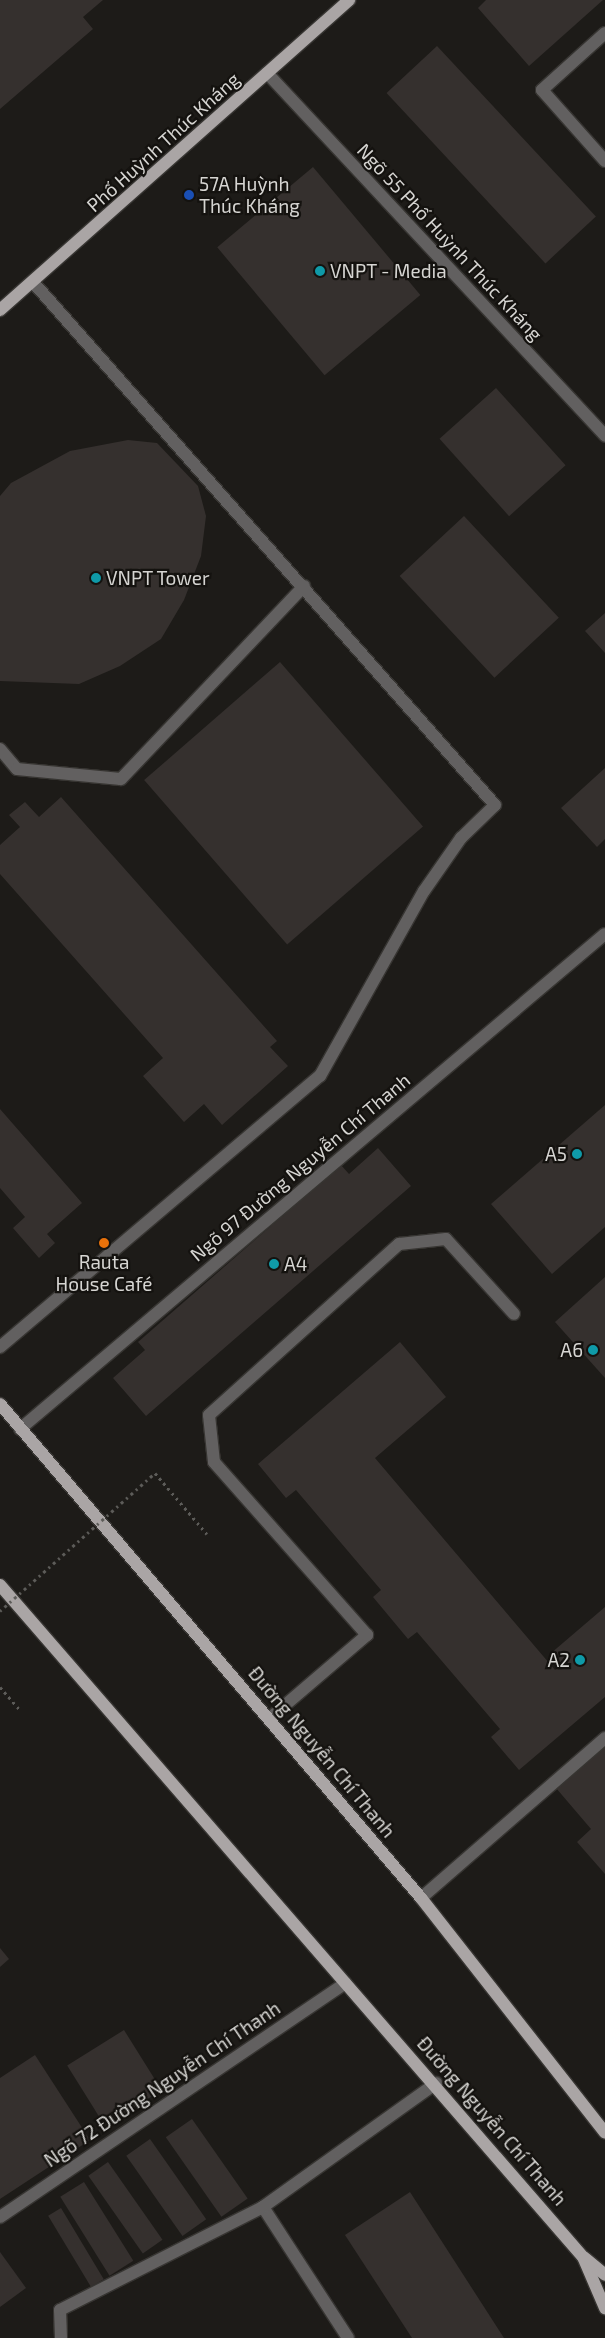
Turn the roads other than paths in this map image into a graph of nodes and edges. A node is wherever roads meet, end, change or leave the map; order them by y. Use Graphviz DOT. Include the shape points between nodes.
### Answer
graph roads {
  1 [pos="349,0"];
  2 [pos="605,34"];
  3 [pos="268,73"];
  4 [pos="605,161"];
  5 [pos="33,282"];
  6 [pos="0,310"];
  7 [pos="605,436"];
  8 [pos="304,586"];
  9 [pos="0,749"];
  10 [pos="605,934"];
  11 [pos="514,1314"];
  12 [pos="0,1347"];
  13 [pos="0,1404"];
  14 [pos="20,1429"];
  15 [pos="0,1585"];
  16 [pos="270,1718"];
  17 [pos="605,1738"];
  18 [pos="421,1898"];
  19 [pos="345,1983"];
  20 [pos="436,2084"];
  21 [pos="605,2133"];
  22 [pos="263,2207"];
  23 [pos="0,2217"];
  24 [pos="583,2257"];
  25 [pos="605,2275"];
  26 [pos="605,2308"];
  27 [pos="61,2338"];
  28 [pos="348,2338"];
  1 -- 3 [label="main road, Phố Huỳnh Thúc Kháng"];
  2 -- 4 [label="lane" via="542,90"];
  3 -- 5 [label="main road, Phố Huỳnh Thúc Kháng"];
  3 -- 7 [label="lane, Ngõ 55 Phố Huỳnh Thúc Kháng"];
  5 -- 6 [label="main road, Phố Huỳnh Thúc Kháng"];
  5 -- 8 [label="lane"];
  8 -- 9 [label="lane" via="121,779 17,769"];
  8 -- 12 [label="lane" via="496,805 461,838 424,890 320,1076"];
  10 -- 14 [label="lane, Ngõ 97 Đường Nguyễn Chí Thanh"];
  11 -- 16 [label="lane" via="446,1238 398,1244 209,1415 214,1462 367,1634"];
  13 -- 14 [label="main road, Đường Nguyễn Chí Thanh"];
  14 -- 16 [label="main road, Đường Nguyễn Chí Thanh"];
  15 -- 19 [label="main road, Đường Nguyễn Chí Thanh"];
  16 -- 18 [label="main road, Đường Nguyễn Chí Thanh"];
  17 -- 18 [label="lane"];
  18 -- 21 [label="main road, Đường Nguyễn Chí Thanh"];
  19 -- 20 [label="main road, Đường Nguyễn Chí Thanh"];
  19 -- 23 [label="lane, Ngõ 72 Đường Nguyễn Chí Thanh"];
  20 -- 22 [label="lane"];
  20 -- 24 [label="main road, Đường Nguyễn Chí Thanh"];
  22 -- 27 [label="lane" via="60,2310"];
  22 -- 28 [label="lane"];
  24 -- 25 [label="main road"];
  24 -- 26 [label="main road, Đường Nguyễn Chí Thanh"];
}
